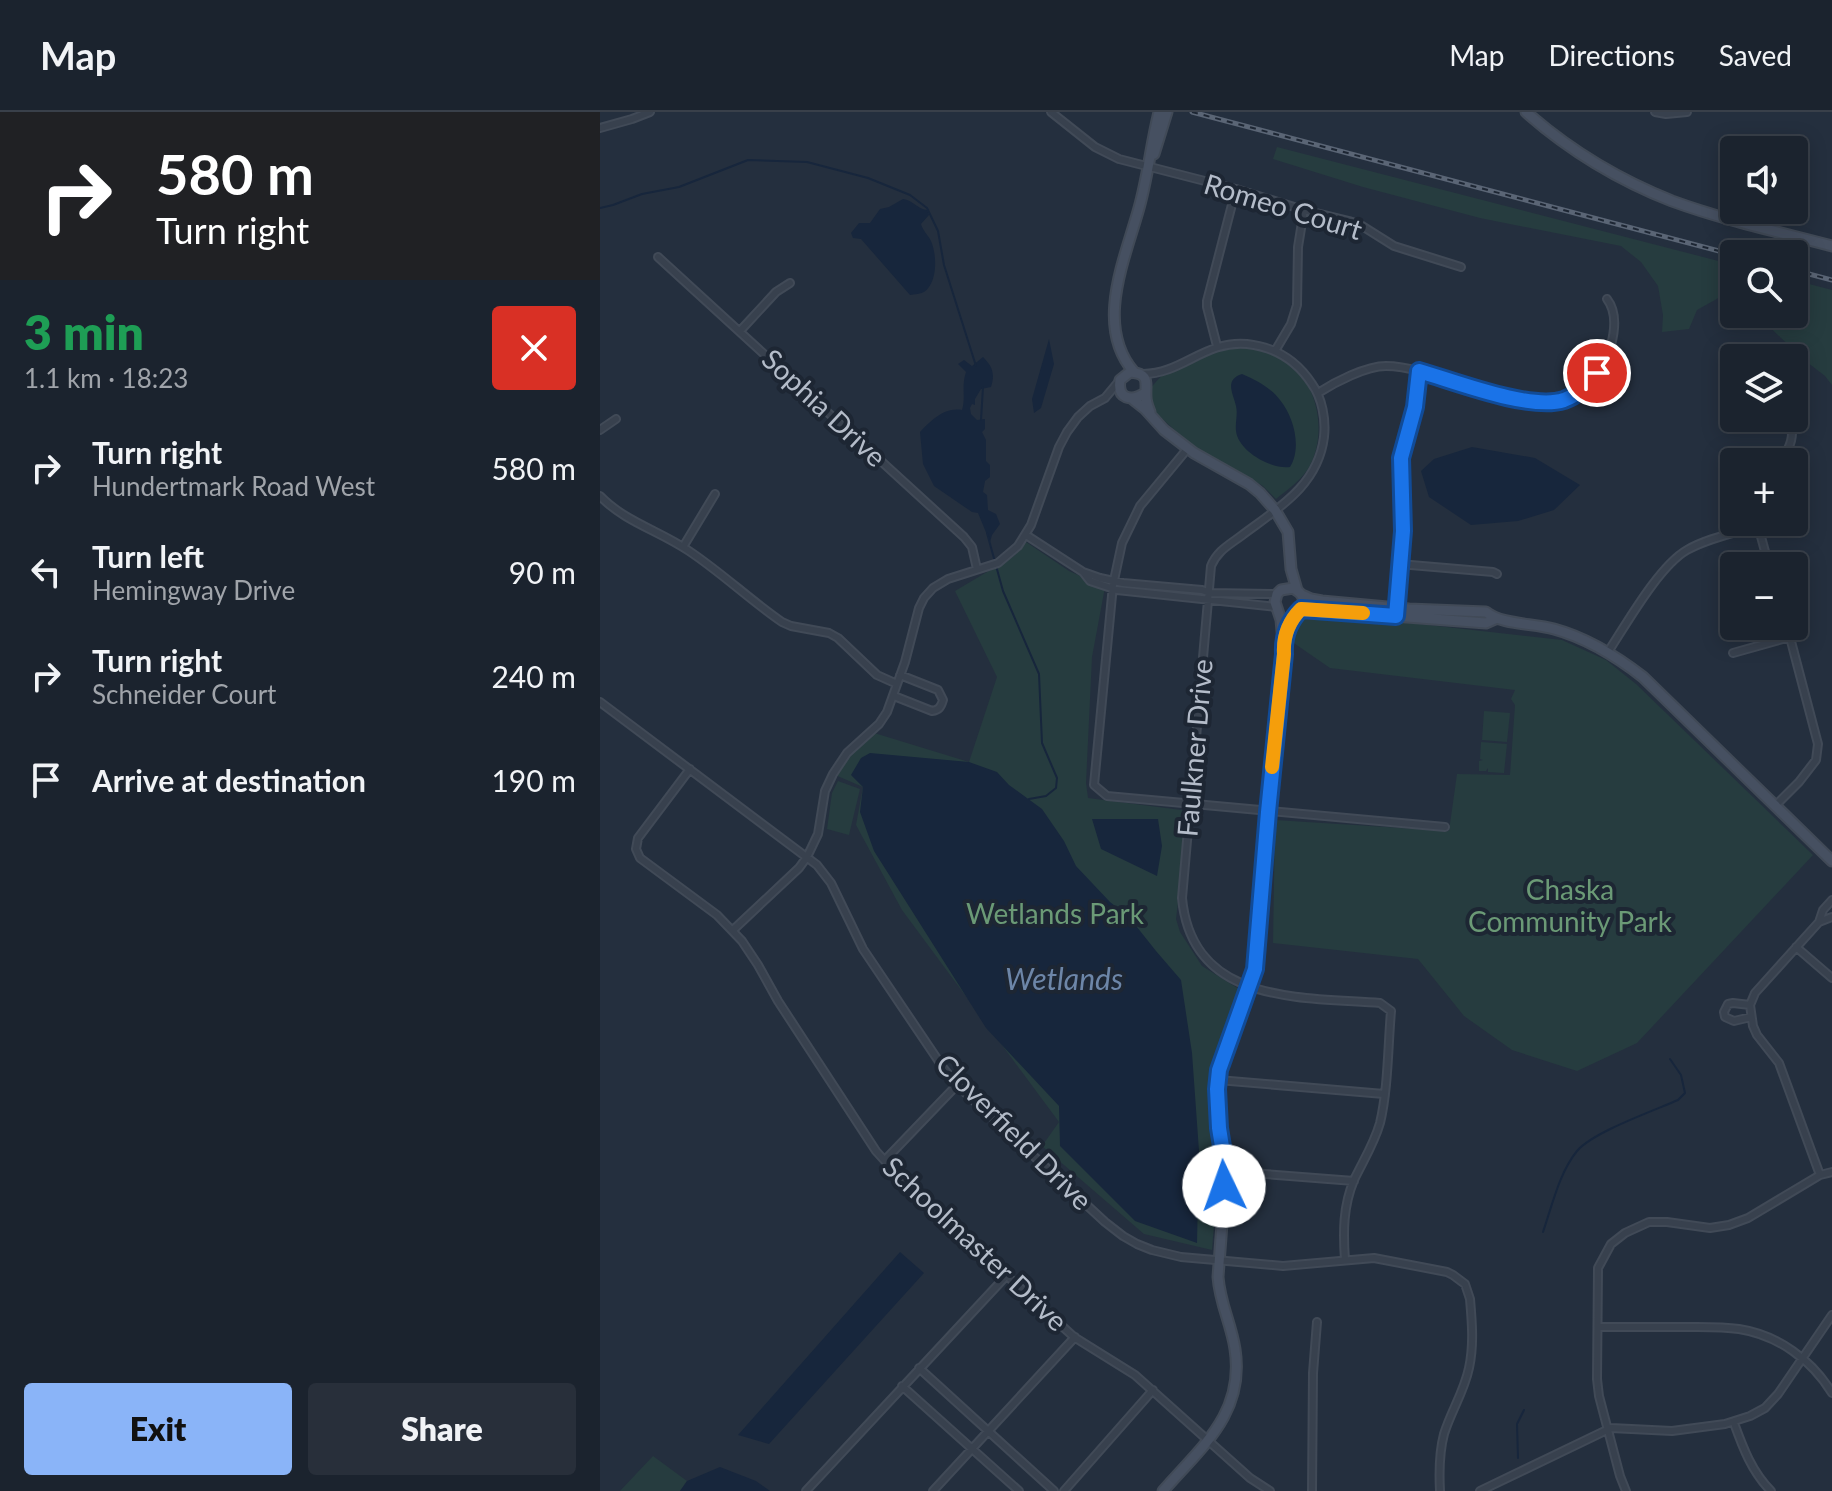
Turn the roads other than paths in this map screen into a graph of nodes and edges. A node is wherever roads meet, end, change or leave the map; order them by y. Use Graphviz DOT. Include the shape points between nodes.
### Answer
graph roads {
  1 [pos="650,112"];
  2 [pos="1051,112"];
  3 [pos="1159,112"];
  4 [pos="1167,112"];
  5 [pos="1526,112"];
  6 [pos="1655,112"];
  7 [pos="1687,112"];
  8 [pos="600,128"];
  9 [pos="1148,168"];
  10 [pos="1236,189"];
  11 [pos="1304,210"];
  12 [pos="1832,246"];
  13 [pos="658,257"];
  14 [pos="1461,267"];
  15 [pos="790,283"];
  16 [pos="1607,299"];
  17 [pos="740,331"];
  18 [pos="1217,346"];
  19 [pos="1275,351"];
  20 [pos="1121,354"];
  21 [pos="1419,371"];
  22 [pos="1137,372"];
  23 [pos="1162,373"];
  24 [pos="1121,378"];
  25 [pos="1146,391"];
  26 [pos="1318,393"];
  27 [pos="1129,397"];
  28 [pos="1105,398"];
  29 [pos="1151,415"];
  30 [pos="616,419"];
  31 [pos="600,430"];
  32 [pos="1188,448"];
  33 [pos="715,494"];
  34 [pos="600,496"];
  35 [pos="1275,510"];
  36 [pos="1026,535"];
  37 [pos="1723,536"];
  38 [pos="683,547"];
  39 [pos="1399,564"];
  40 [pos="977,569"];
  41 [pos="1291,569"];
  42 [pos="1497,574"];
  43 [pos="1113,585"];
  44 [pos="1279,592"];
  45 [pos="1299,592"];
  46 [pos="1210,596"];
  47 [pos="1278,609"];
  48 [pos="1298,612"];
  49 [pos="1396,612"];
  50 [pos="1779,640"];
  51 [pos="1791,640"];
  52 [pos="1283,641"];
  53 [pos="1608,652"];
  54 [pos="1733,653"];
  55 [pos="900,675"];
  56 [pos="897,684"];
  57 [pos="894,696"];
  58 [pos="600,702"];
  59 [pos="690,769"];
  60 [pos="1190,802"];
  61 [pos="1776,805"];
  62 [pos="1268,812"];
  63 [pos="1445,827"];
  64 [pos="807,857"];
  65 [pos="1832,861"];
  66 [pos="1832,900"];
  67 [pos="1832,917"];
  68 [pos="1819,922"];
  69 [pos="733,930"];
  70 [pos="1796,947"];
  71 [pos="1832,978"];
  72 [pos="1249,987"];
  73 [pos="1750,1005"];
  74 [pos="1751,1017"];
  75 [pos="1218,1080"];
  76 [pos="957,1085"];
  77 [pos="1384,1094"];
  78 [pos="885,1160"];
  79 [pos="1226,1171"];
  80 [pos="1832,1172"];
  81 [pos="1820,1175"];
  82 [pos="1354,1181"];
  83 [pos="1219,1260"];
  84 [pos="1345,1260"];
  85 [pos="1007,1275"];
  86 [pos="1832,1315"];
  87 [pos="1317,1322"];
  88 [pos="1598,1327"];
  89 [pos="1075,1337"];
  90 [pos="1804,1359"];
  91 [pos="919,1368"];
  92 [pos="902,1386"];
  93 [pos="1153,1390"];
  94 [pos="1832,1393"];
  95 [pos="1734,1423"];
  96 [pos="1609,1430"];
  97 [pos="988,1432"];
  98 [pos="1208,1440"];
  99 [pos="971,1449"];
  100 [pos="806,1491"];
  101 [pos="933,1491"];
  102 [pos="1019,1491"];
  103 [pos="1054,1491"];
  104 [pos="1064,1491"];
  105 [pos="1163,1491"];
  106 [pos="1270,1491"];
  107 [pos="1312,1491"];
  108 [pos="1440,1491"];
  109 [pos="1480,1491"];
  110 [pos="1626,1491"];
  111 [pos="1771,1491"];
  1 -- 8 [label="street"];
  2 -- 9 [label="street, Romeo Court" via="1095,147"];
  3 -- 9 [label="street"];
  4 -- 9 [label="street"];
  5 -- 12 [label="street" via="1595,163 1646,189 1721,217"];
  6 -- 7 [label="street"];
  9 -- 10 [label="street, Romeo Court"];
  9 -- 20 [label="street" via="1115,299"];
  10 -- 11 [label="street, Romeo Court"];
  10 -- 18 [label="street" via="1207,301"];
  11 -- 14 [label="street, Romeo Court" via="1359,224 1394,246"];
  11 -- 19 [label="street" via="1297,305"];
  13 -- 17 [label="street, Sophia Drive"];
  15 -- 17 [label="street"];
  16 -- 21 [label="street" via="1615,320 1607,357 1588,384 1562,400 1515,398"];
  17 -- 40 [label="street, Sophia Drive" via="964,537"];
  18 -- 19 [label="street" via="1246,344"];
  18 -- 23 [label="street"];
  19 -- 26 [label="street" via="1301,369"];
  20 -- 22 [label="street"];
  20 -- 24 [label="street"];
  21 -- 26 [label="street" via="1372,368"];
  21 -- 39 [label="street" via="1401,458"];
  22 -- 23 [label="street"];
  22 -- 24 [label="street"];
  22 -- 25 [label="street" via="1147,383"];
  23 -- 25 [label="street"];
  24 -- 27 [label="street" via="1120,391"];
  24 -- 28 [label="street"];
  25 -- 27 [label="street"];
  25 -- 29 [label="street"];
  26 -- 35 [label="street" via="1322,450 1308,481"];
  27 -- 28 [label="street"];
  27 -- 29 [label="street"];
  28 -- 36 [label="street" via="1090,406 1067,432"];
  29 -- 32 [label="street"];
  30 -- 31 [label="street"];
  32 -- 35 [label="street" via="1249,484"];
  32 -- 43 [label="street" via="1140,506 1122,543"];
  33 -- 38 [label="street"];
  34 -- 38 [label="street" via="636,523"];
  35 -- 41 [label="street" via="1288,532"];
  35 -- 46 [label="street, Faulkner Drive" via="1217,554"];
  36 -- 40 [label="street" via="998,563"];
  36 -- 43 [label="street"];
  37 -- 53 [label="street" via="1677,556"];
  38 -- 56 [label="street" via="782,622 829,633 877,675"];
  39 -- 42 [label="street"];
  39 -- 49 [label="street"];
  40 -- 55 [label="street" via="948,579 924,598"];
  41 -- 44 [label="street"];
  41 -- 45 [label="street"];
  43 -- 46 [label="street" via="1202,590"];
  43 -- 60 [label="street" via="1094,785 1107,796"];
  44 -- 45 [label="street" via="1289,587"];
  44 -- 46 [label="street"];
  44 -- 47 [label="street"];
  45 -- 48 [label="street" via="1303,602"];
  45 -- 49 [label="street" via="1311,599"];
  46 -- 47 [label="street"];
  46 -- 60 [label="street, Faulkner Drive"];
  47 -- 48 [label="street" via="1287,615"];
  47 -- 52 [label="street"];
  48 -- 49 [label="street"];
  48 -- 52 [label="street"];
  49 -- 53 [label="street" via="1535,624"];
  50 -- 54 [label="street"];
  51 -- 61 [label="street" via="1818,744 1816,760"];
  52 -- 62 [label="street"];
  53 -- 61 [label="street" via="1643,677"];
  55 -- 56 [label="street"];
  55 -- 57 [label="street" via="938,690 942,705 932,711"];
  56 -- 57 [label="street"];
  57 -- 64 [label="street" via="879,724 833,774"];
  58 -- 59 [label="street, Cloverfield Drive"];
  59 -- 64 [label="street, Cloverfield Drive"];
  59 -- 69 [label="street, Schoolmaster Drive" via="638,838 636,849 640,858"];
  60 -- 62 [label="street"];
  60 -- 72 [label="street, Faulkner Drive" via="1183,914 1200,953"];
  61 -- 65 [label="street"];
  62 -- 63 [label="street"];
  62 -- 72 [label="street" via="1259,940"];
  64 -- 69 [label="street"];
  64 -- 76 [label="street, Cloverfield Drive" via="831,883 863,949"];
  66 -- 68 [label="street"];
  67 -- 68 [label="street"];
  68 -- 70 [label="street"];
  69 -- 78 [label="street, Schoolmaster Drive"];
  70 -- 71 [label="street"];
  70 -- 73 [label="street"];
  72 -- 75 [label="street"];
  72 -- 77 [label="street, Faulkner Drive" via="1395,1009"];
  73 -- 74 [label="street"];
  73 -- 74 [label="street" via="1728,1004 1724,1012 1734,1021"];
  74 -- 81 [label="street" via="1757,1035 1779,1063"];
  75 -- 77 [label="street"];
  75 -- 79 [label="street"];
  76 -- 78 [label="street"];
  76 -- 83 [label="street, Cloverfield Drive" via="1123,1236 1166,1254"];
  77 -- 82 [label="street" via="1376,1135"];
  78 -- 85 [label="street, Schoolmaster Drive"];
  79 -- 82 [label="street"];
  79 -- 83 [label="street"];
  80 -- 81 [label="street"];
  81 -- 88 [label="street" via="1729,1225 1649,1222 1625,1233 1611,1244 1598,1268"];
  82 -- 84 [label="street" via="1344,1219"];
  83 -- 84 [label="street, Cloverfield Drive" via="1283,1266"];
  83 -- 98 [label="street" via="1219,1293 1235,1347 1236,1378 1227,1412"];
  84 -- 108 [label="street, Cloverfield Drive" via="1374,1258 1447,1272 1468,1291 1471,1359 1441,1447"];
  85 -- 89 [label="street, Schoolmaster Drive"];
  85 -- 91 [label="street"];
  86 -- 90 [label="street"];
  87 -- 107 [label="street"];
  88 -- 90 [label="street" via="1726,1327 1777,1341"];
  88 -- 96 [label="street" via="1597,1379"];
  89 -- 93 [label="street, Schoolmaster Drive"];
  89 -- 97 [label="street"];
  90 -- 94 [label="street"];
  90 -- 95 [label="street" via="1765,1408"];
  91 -- 92 [label="street"];
  91 -- 97 [label="street"];
  92 -- 99 [label="street"];
  92 -- 100 [label="street"];
  93 -- 98 [label="street, Schoolmaster Drive"];
  93 -- 104 [label="street"];
  95 -- 96 [label="street" via="1672,1431"];
  95 -- 111 [label="street" via="1749,1462"];
  96 -- 109 [label="street"];
  96 -- 110 [label="street"];
  97 -- 99 [label="street"];
  97 -- 103 [label="street"];
  98 -- 105 [label="street"];
  98 -- 106 [label="street, Schoolmaster Drive"];
  99 -- 101 [label="street"];
  99 -- 102 [label="street"];
}
